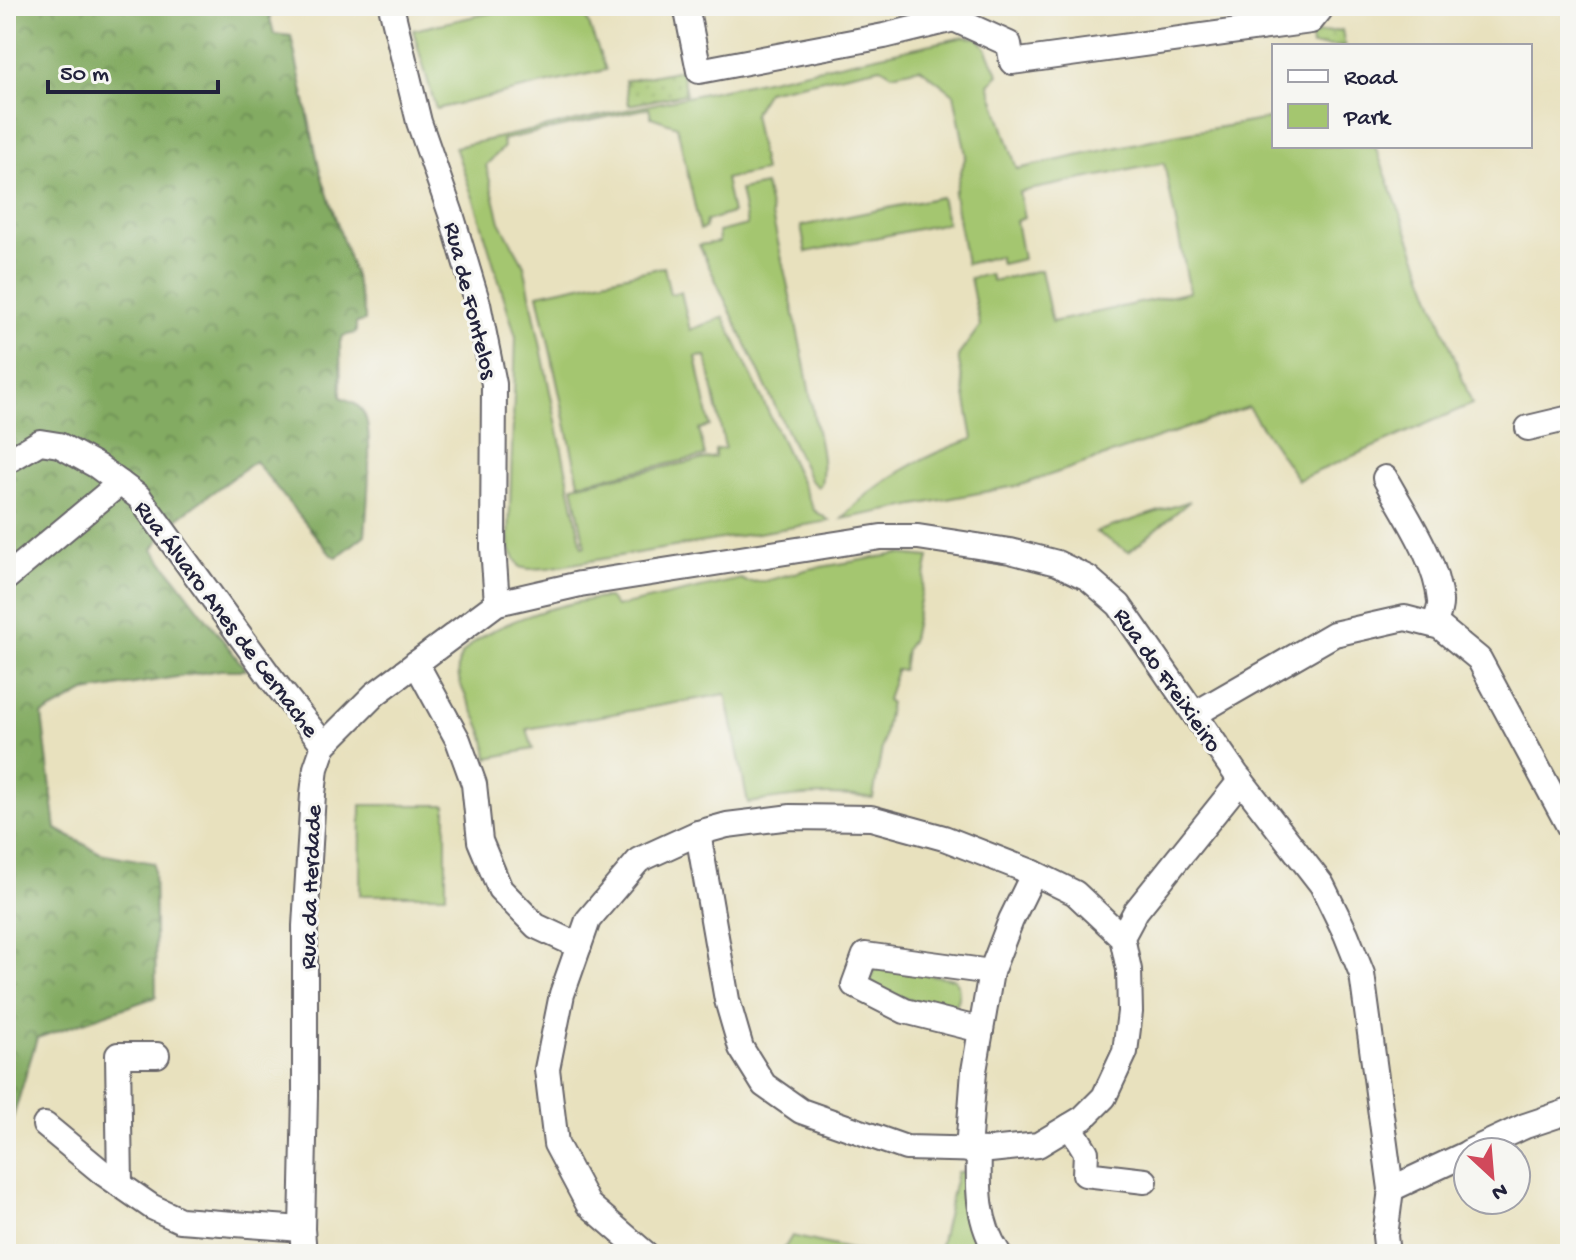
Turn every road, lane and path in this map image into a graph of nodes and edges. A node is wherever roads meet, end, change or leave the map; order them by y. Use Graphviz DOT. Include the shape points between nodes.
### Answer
graph roads {
  1 [pos="391,6"];
  2 [pos="686,6"];
  3 [pos="1320,6"];
  4 [pos="954,13"];
  5 [pos="1570,418"];
  6 [pos="1528,428"];
  7 [pos="6,462"];
  8 [pos="1385,478"];
  9 [pos="120,483"];
  10 [pos="6,578"];
  11 [pos="497,603"];
  12 [pos="1434,625"];
  13 [pos="416,663"];
  14 [pos="1195,714"];
  15 [pos="324,745"];
  16 [pos="1241,780"];
  17 [pos="1570,828"];
  18 [pos="698,833"];
  19 [pos="1034,873"];
  20 [pos="1122,937"];
  21 [pos="579,946"];
  22 [pos="991,972"];
  23 [pos="981,1030"];
  24 [pos="157,1055"];
  25 [pos="1570,1111"];
  26 [pos="45,1125"];
  27 [pos="1070,1126"];
  28 [pos="1503,1136"];
  29 [pos="973,1150"];
  30 [pos="1452,1160"];
  31 [pos="1145,1181"];
  32 [pos="120,1185"];
  33 [pos="1391,1189"];
  34 [pos="302,1229"];
  35 [pos="304,1254"];
  36 [pos="312,1254"];
  37 [pos="646,1254"];
  38 [pos="999,1254"];
  39 [pos="1387,1254"];
  1 -- 11 [label="street, Rua de Fontelos" via="419,122 478,304 494,384"];
  2 -- 4 [label="street" via="699,71 884,36"];
  3 -- 4 [label="street" via="1311,21 1012,62 1009,44"];
  5 -- 6 [label="street"];
  7 -- 9 [label="street, Rua Álvaro Anes de Cernache" via="40,442 59,445"];
  8 -- 12 [label="street" via="1435,581 1440,604"];
  9 -- 10 [label="street"];
  9 -- 15 [label="street, Rua Álvaro Anes de Cernache" via="147,507"];
  11 -- 13 [label="street"];
  11 -- 14 [label="street, Rua do Freixieiro" via="595,581 881,537 986,546 1057,563 1088,578 1119,605"];
  12 -- 14 [label="street" via="1405,618 1334,634"];
  12 -- 17 [label="street" via="1479,659"];
  13 -- 15 [label="street" via="375,694"];
  13 -- 21 [label="street" via="458,740 474,784 480,841 500,889 536,926"];
  14 -- 16 [label="street, Rua do Freixieiro"];
  15 -- 34 [label="street, Rua da Herdade" via="313,794 305,926"];
  16 -- 20 [label="street" via="1136,911"];
  16 -- 33 [label="street, Rua do Freixieiro" via="1322,885 1362,974"];
  18 -- 19 [label="street" via="791,817 871,818 944,838"];
  18 -- 21 [label="street" via="639,860 588,920"];
  18 -- 29 [label="street" via="727,1000 741,1048 764,1085 801,1111 906,1148"];
  19 -- 20 [label="street" via="1075,893"];
  19 -- 22 [label="street"];
  20 -- 27 [label="street" via="1129,970 1125,1052 1104,1097"];
  21 -- 37 [label="street" via="562,994 547,1069 556,1144 588,1204"];
  22 -- 23 [label="street"];
  22 -- 23 [label="street" via="865,955 854,985 905,1011"];
  23 -- 29 [label="street" via="974,1071"];
  24 -- 32 [label="street" via="118,1055"];
  25 -- 28 [label="street"];
  26 -- 32 [label="street"];
  27 -- 29 [label="street" via="1038,1145"];
  27 -- 31 [label="street" via="1086,1152 1085,1174"];
  29 -- 38 [label="street" via="986,1236"];
  30 -- 33 [label="street"];
  32 -- 34 [label="street" via="180,1220"];
  33 -- 39 [label="street, Rua do Freixieiro"];
  34 -- 35 [label="street, Rua da Herdade"];
  34 -- 36 [label="street"];
}
